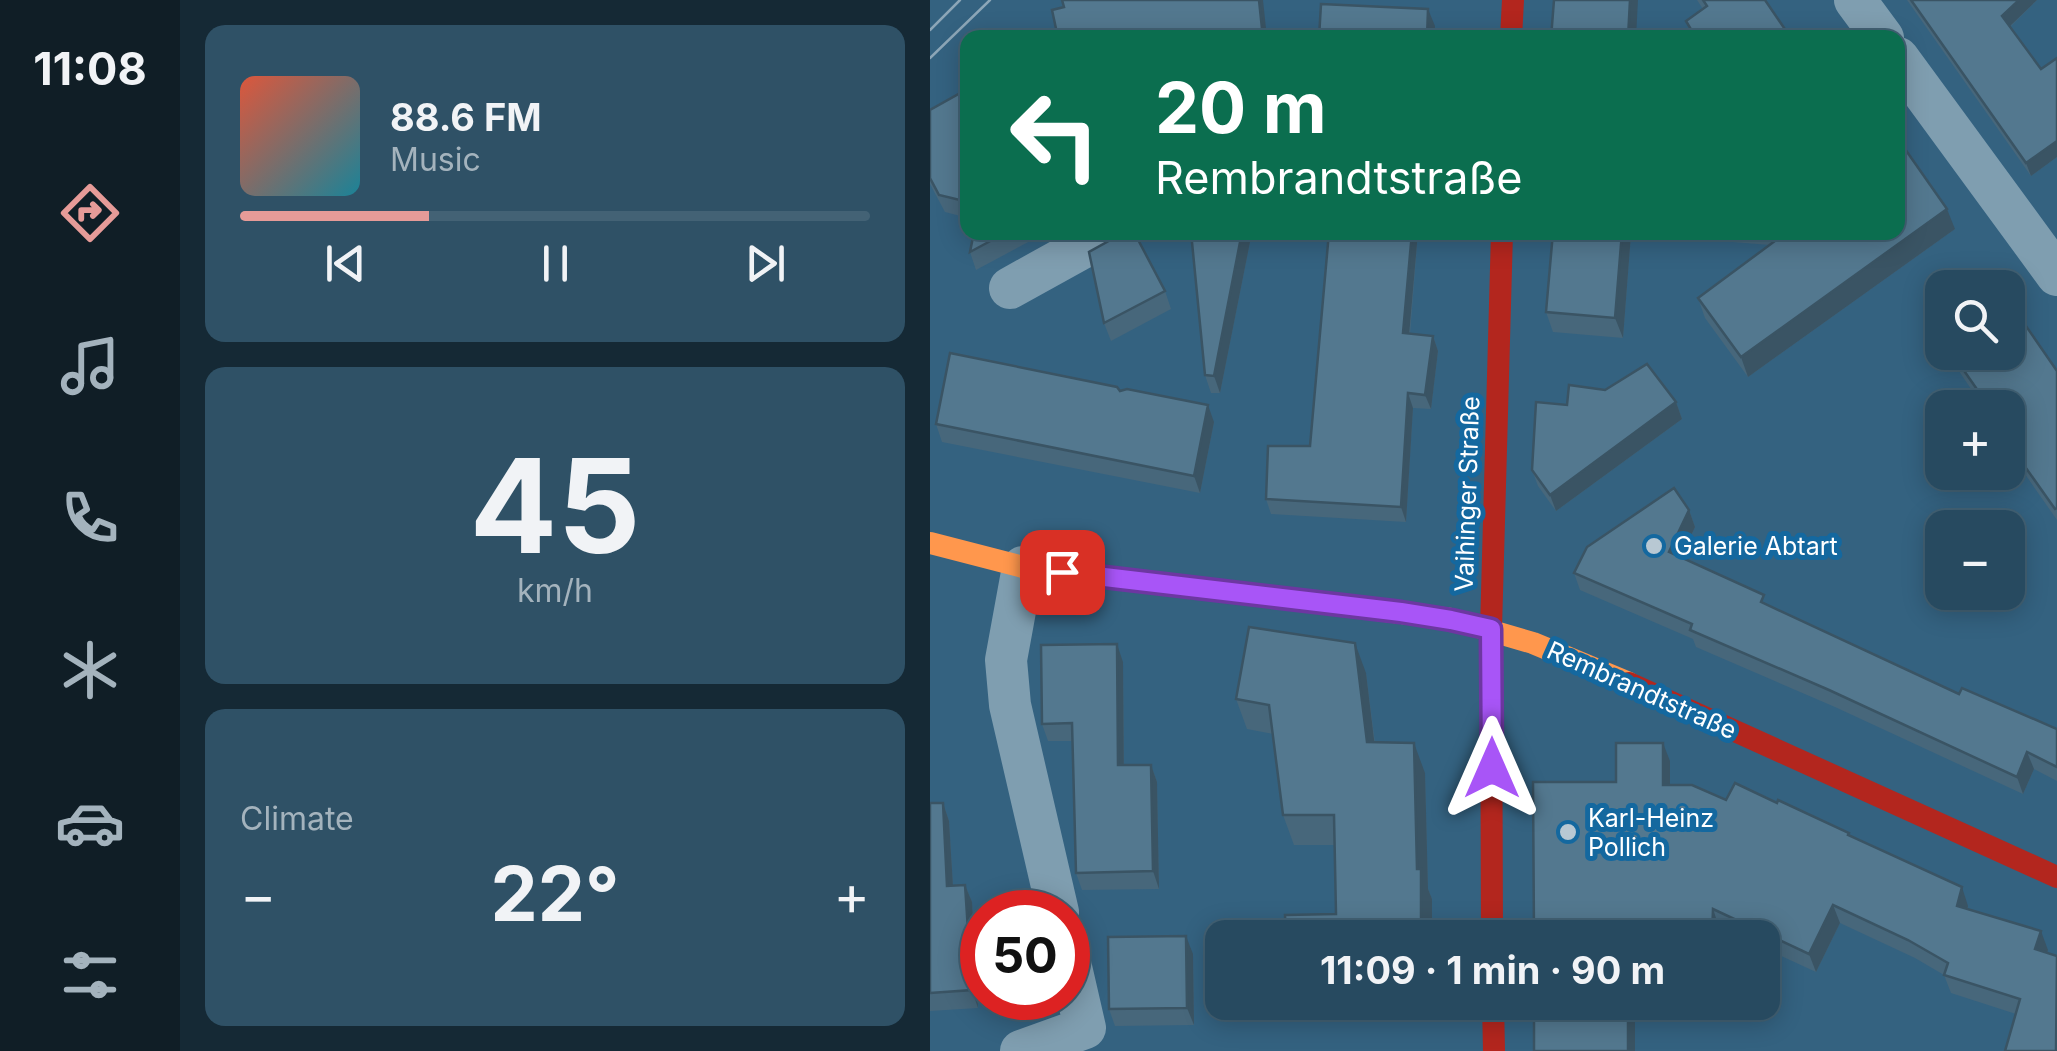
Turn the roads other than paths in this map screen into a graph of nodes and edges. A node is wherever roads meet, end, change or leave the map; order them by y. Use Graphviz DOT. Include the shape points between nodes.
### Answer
graph roads {
  1 [pos="1513,0"];
  2 [pos="1855,0"];
  3 [pos="1511,30"];
  4 [pos="1877,30"];
  5 [pos="1905,68"];
  6 [pos="1097,240"];
  7 [pos="1502,240"];
  8 [pos="2057,275"];
  9 [pos="1010,288"];
  10 [pos="930,543"];
  11 [pos="1023,567"];
  12 [pos="1491,629"];
  13 [pos="2057,877"];
  14 [pos="1053,890"];
  15 [pos="1492,920"];
  16 [pos="1083,1020"];
  17 [pos="1493,1020"];
  18 [pos="1021,1051"];
  19 [pos="1494,1051"];
  1 -- 3 [label="main road"];
  2 -- 4 [label="street"];
  5 -- 8 [label="street"];
  6 -- 9 [label="street"];
  7 -- 12 [label="main road, Vaihinger Straße"];
  10 -- 11 [label="main road, Rembrandtstraße"];
  11 -- 12 [label="main road, Rembrandtstraße" via="1401,612"];
  11 -- 14 [label="street" via="1006,660 1010,705"];
  12 -- 13 [label="main road, Rembrandtstraße" via="1596,669"];
  12 -- 15 [label="main road, Vaihinger Straße"];
  16 -- 18 [label="street" via="1085,1028"];
  17 -- 19 [label="main road"];
}
